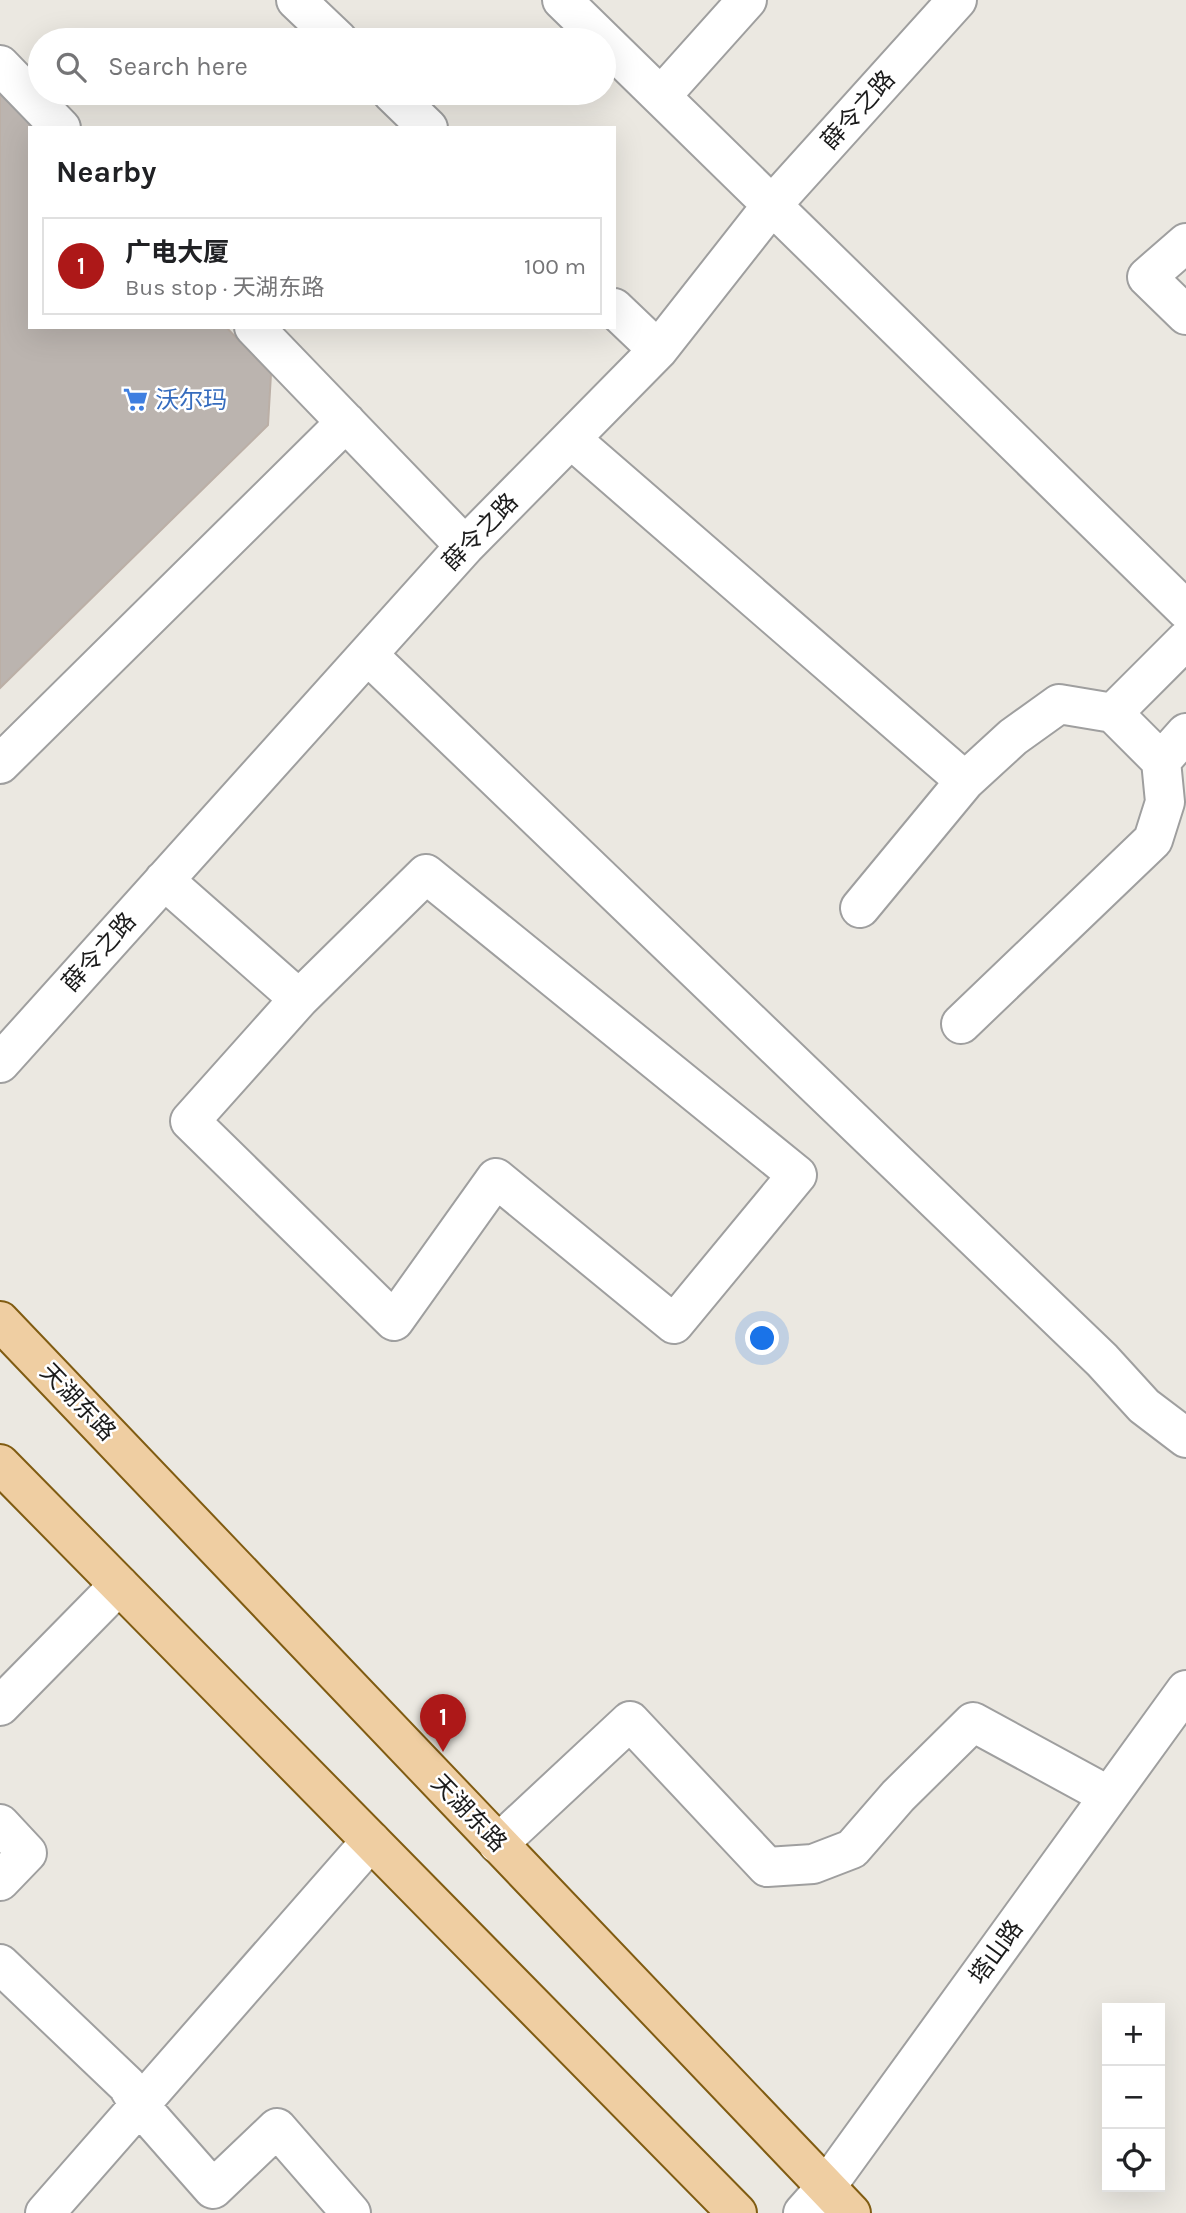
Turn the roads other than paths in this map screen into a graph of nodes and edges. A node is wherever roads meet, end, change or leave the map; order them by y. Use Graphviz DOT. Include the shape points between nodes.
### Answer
graph roads {
  1 [pos="296,0"];
  2 [pos="562,0"];
  3 [pos="747,0"];
  4 [pos="957,0"];
  5 [pos="325,28"];
  6 [pos="591,28"];
  7 [pos="616,52"];
  8 [pos="0,65"];
  9 [pos="28,94"];
  10 [pos="661,96"];
  11 [pos="39,105"];
  12 [pos="404,105"];
  13 [pos="59,126"];
  14 [pos="426,126"];
  15 [pos="772,205"];
  16 [pos="1186,243"];
  17 [pos="616,310"];
  18 [pos="1186,315"];
  19 [pos="256,329"];
  20 [pos="658,350"];
  21 [pos="345,422"];
  22 [pos="571,439"];
  23 [pos="465,546"];
  24 [pos="1186,610"];
  25 [pos="1186,640"];
  26 [pos="368,655"];
  27 [pos="1114,713"];
  28 [pos="1186,733"];
  29 [pos="1160,761"];
  30 [pos="0,764"];
  31 [pos="965,781"];
  32 [pos="164,880"];
  33 [pos="860,908"];
  34 [pos="299,999"];
  35 [pos="961,1024"];
  36 [pos="0,1063"];
  37 [pos="0,1321"];
  38 [pos="1186,1438"];
  39 [pos="0,1464"];
  40 [pos="119,1585"];
  41 [pos="1186,1690"];
  42 [pos="0,1706"];
  43 [pos="1109,1796"];
  44 [pos="0,1824"];
  45 [pos="371,1841"];
  46 [pos="498,1844"];
  47 [pos="0,1881"];
  48 [pos="0,1964"];
  49 [pos="139,2105"];
  50 [pos="827,2204"];
  51 [pos="45,2213"];
  52 [pos="351,2213"];
  53 [pos="737,2213"];
  1 -- 5 [label="street"];
  2 -- 6 [label="street"];
  3 -- 10 [label="street"];
  4 -- 15 [label="street, 薛令之路"];
  7 -- 10 [label="street"];
  8 -- 9 [label="street"];
  10 -- 15 [label="street"];
  11 -- 13 [label="street"];
  12 -- 14 [label="street"];
  15 -- 20 [label="street, 薛令之路"];
  15 -- 24 [label="street"];
  16 -- 18 [label="street" via="1147,277"];
  17 -- 20 [label="street"];
  19 -- 21 [label="street"];
  20 -- 22 [label="street, 薛令之路"];
  21 -- 23 [label="street"];
  21 -- 30 [label="street"];
  22 -- 23 [label="street, 薛令之路"];
  22 -- 31 [label="street"];
  23 -- 26 [label="street, 薛令之路"];
  25 -- 27 [label="street"];
  26 -- 32 [label="street, 薛令之路"];
  26 -- 38 [label="street" via="1102,1360 1144,1406"];
  27 -- 29 [label="street"];
  27 -- 31 [label="street" via="1059,704 1013,737"];
  28 -- 29 [label="street"];
  29 -- 35 [label="street" via="1165,802 1153,840"];
  31 -- 33 [label="street"];
  32 -- 34 [label="street"];
  32 -- 36 [label="street, 薛令之路"];
  34 -- 34 [label="street" via="426,874 797,1175 674,1324 496,1178 394,1321 190,1121"];
  37 -- 46 [label="main road, 天湖东路"];
  39 -- 40 [label="main road"];
  40 -- 42 [label="street"];
  40 -- 45 [label="main road"];
  41 -- 43 [label="street, 塔山路"];
  43 -- 46 [label="street" via="973,1722 852,1849 813,1864 767,1867 631,1721"];
  43 -- 50 [label="street, 塔山路"];
  44 -- 47 [label="street" via="27,1853"];
  45 -- 49 [label="street"];
  45 -- 53 [label="main road"];
  46 -- 50 [label="main road, 天湖东路"];
  48 -- 49 [label="street" via="127,2085"];
  49 -- 51 [label="street"];
  49 -- 52 [label="street" via="213,2189 277,2128"];
}
